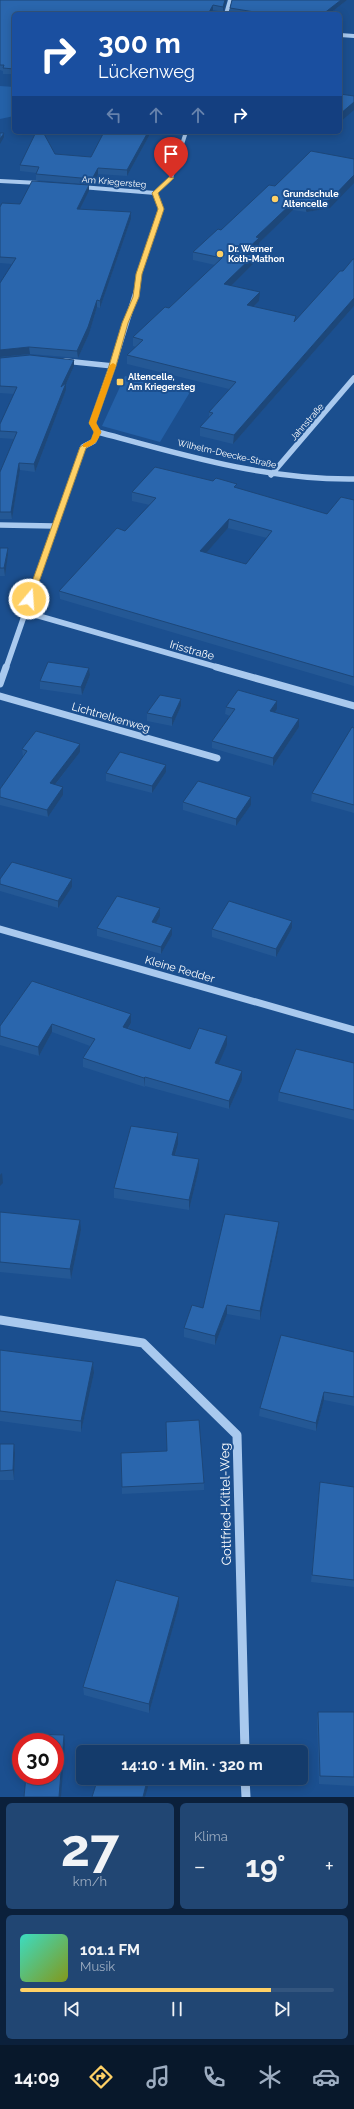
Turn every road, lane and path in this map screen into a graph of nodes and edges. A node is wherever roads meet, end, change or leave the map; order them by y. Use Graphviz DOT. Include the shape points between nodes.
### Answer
graph roads {
  1 [pos="230,0"];
  2 [pos="227,12"];
  3 [pos="342,36"];
  4 [pos="354,36"];
  5 [pos="185,134"];
  6 [pos="0,181"];
  7 [pos="42,184"];
  8 [pos="78,187"];
  9 [pos="155,193"];
  10 [pos="60,361"];
  11 [pos="113,366"];
  12 [pos="354,378"];
  13 [pos="98,432"];
  14 [pos="270,475"];
  15 [pos="354,479"];
  16 [pos="0,525"];
  17 [pos="54,526"];
  18 [pos="25,612"];
  19 [pos="0,684"];
  20 [pos="0,696"];
  21 [pos="354,706"];
  22 [pos="217,758"];
  23 [pos="0,929"];
  24 [pos="354,1030"];
  25 [pos="0,1320"];
  26 [pos="245,1745"];
  27 [pos="246,1785"];
  28 [pos="246,1797"];
  1 -- 2 [label="street"];
  3 -- 4 [label="street"];
  5 -- 9 [label="street" via="171,178"];
  6 -- 7 [label="street"];
  8 -- 9 [label="street, Am Kriegersteg"];
  9 -- 11 [label="street" via="161,209 139,274 136,297 125,323"];
  10 -- 11 [label="street"];
  11 -- 13 [label="street" via="92,423"];
  12 -- 14 [label="street, Jahnstraße"];
  13 -- 14 [label="street, Wilhelm-Deecke-Straße"];
  13 -- 17 [label="street" via="94,441 83,447"];
  14 -- 15 [label="street, Wilhelm-Deecke-Straße" via="327,481"];
  16 -- 17 [label="street"];
  17 -- 18 [label="street"];
  18 -- 19 [label="street"];
  18 -- 21 [label="street, Irisstraße"];
  20 -- 22 [label="street, Lichtnelkenweg"];
  23 -- 24 [label="street, Kleine Redder"];
  25 -- 26 [label="street, Gottfried-Kittel-Weg" via="143,1343 237,1435"];
  27 -- 28 [label="street"];
}
